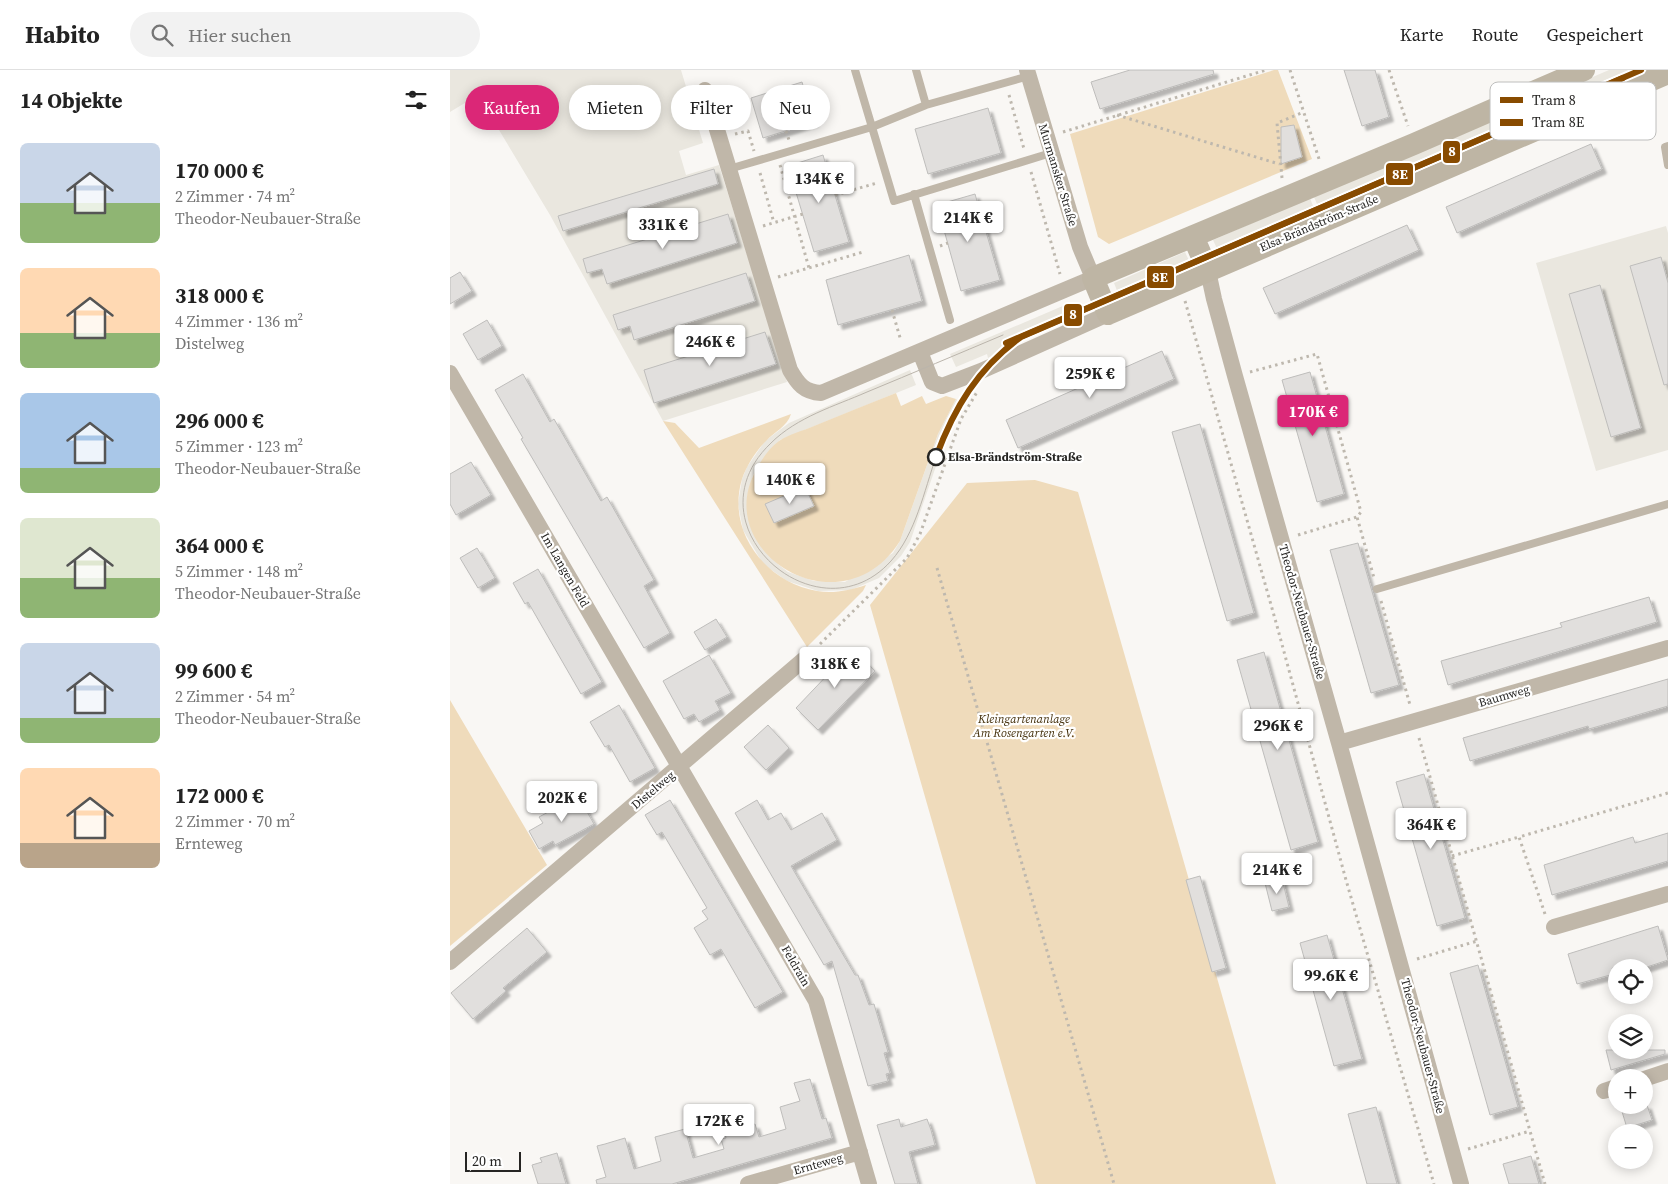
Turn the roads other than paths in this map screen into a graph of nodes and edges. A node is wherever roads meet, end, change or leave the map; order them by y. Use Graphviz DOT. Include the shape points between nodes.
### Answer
graph roads {
  1 [pos="855,70"];
  2 [pos="916,70"];
  3 [pos="1584,70"];
  4 [pos="1028,73"];
  5 [pos="1668,73"];
  6 [pos="1556,82"];
  7 [pos="1647,82"];
  8 [pos="926,106"];
  9 [pos="1490,111"];
  10 [pos="872,127"];
  11 [pos="717,130"];
  12 [pos="1512,140"];
  13 [pos="1668,146"];
  14 [pos="1051,153"];
  15 [pos="1668,166"];
  16 [pos="729,169"];
  17 [pos="914,194"];
  18 [pos="1194,236"];
  19 [pos="1208,271"];
  20 [pos="1093,278"];
  21 [pos="1108,314"];
  22 [pos="950,320"];
  23 [pos="920,352"];
  24 [pos="450,373"];
  25 [pos="1668,504"];
  26 [pos="1377,589"];
  27 [pos="1668,648"];
  28 [pos="808,655"];
  29 [pos="1340,743"];
  30 [pos="681,767"];
  31 [pos="1668,894"];
  32 [pos="1554,927"];
  33 [pos="450,962"];
  34 [pos="1668,1072"];
  35 [pos="1653,1076"];
  36 [pos="860,1152"];
  37 [pos="748,1184"];
  38 [pos="869,1184"];
  39 [pos="1461,1184"];
  1 -- 10 [label="lane"];
  2 -- 8 [label="lane"];
  3 -- 6 [label="street"];
  4 -- 8 [label="lane"];
  4 -- 14 [label="street, Murmansker Straße"];
  5 -- 7 [label="street, Elsa-Brändström-Straße"];
  8 -- 10 [label="lane"];
  9 -- 18 [label="street"];
  10 -- 16 [label="lane"];
  10 -- 17 [label="lane" via="894,201"];
  11 -- 16 [label="street"];
  12 -- 19 [label="street, Elsa-Brändström-Straße"];
  13 -- 15 [label="lane" via="1665,147"];
  14 -- 17 [label="lane"];
  14 -- 20 [label="street, Murmansker Straße"];
  16 -- 23 [label="street" via="790,370 805,390 828,391"];
  17 -- 22 [label="lane"];
  18 -- 19 [label="street"];
  18 -- 20 [label="street"];
  19 -- 21 [label="street, Elsa-Brändström-Straße"];
  19 -- 29 [label="street, Theodor-Neubauer-Straße"];
  20 -- 21 [label="street"];
  20 -- 23 [label="street"];
  21 -- 23 [label="street, Elsa-Brändström-Straße" via="942,386 932,382"];
  24 -- 30 [label="street, Im Langen Feld"];
  25 -- 26 [label="lane"];
  27 -- 29 [label="street, Baumweg"];
  28 -- 30 [label="street, Distelweg"];
  29 -- 39 [label="street, Theodor-Neubauer-Straße"];
  30 -- 33 [label="street, Distelweg"];
  30 -- 36 [label="street, Feldrain" via="816,1001"];
  31 -- 32 [label="street"];
  34 -- 35 [label="street"];
  36 -- 37 [label="street, Ernteweg"];
  36 -- 38 [label="street, Feldrain"];
}
